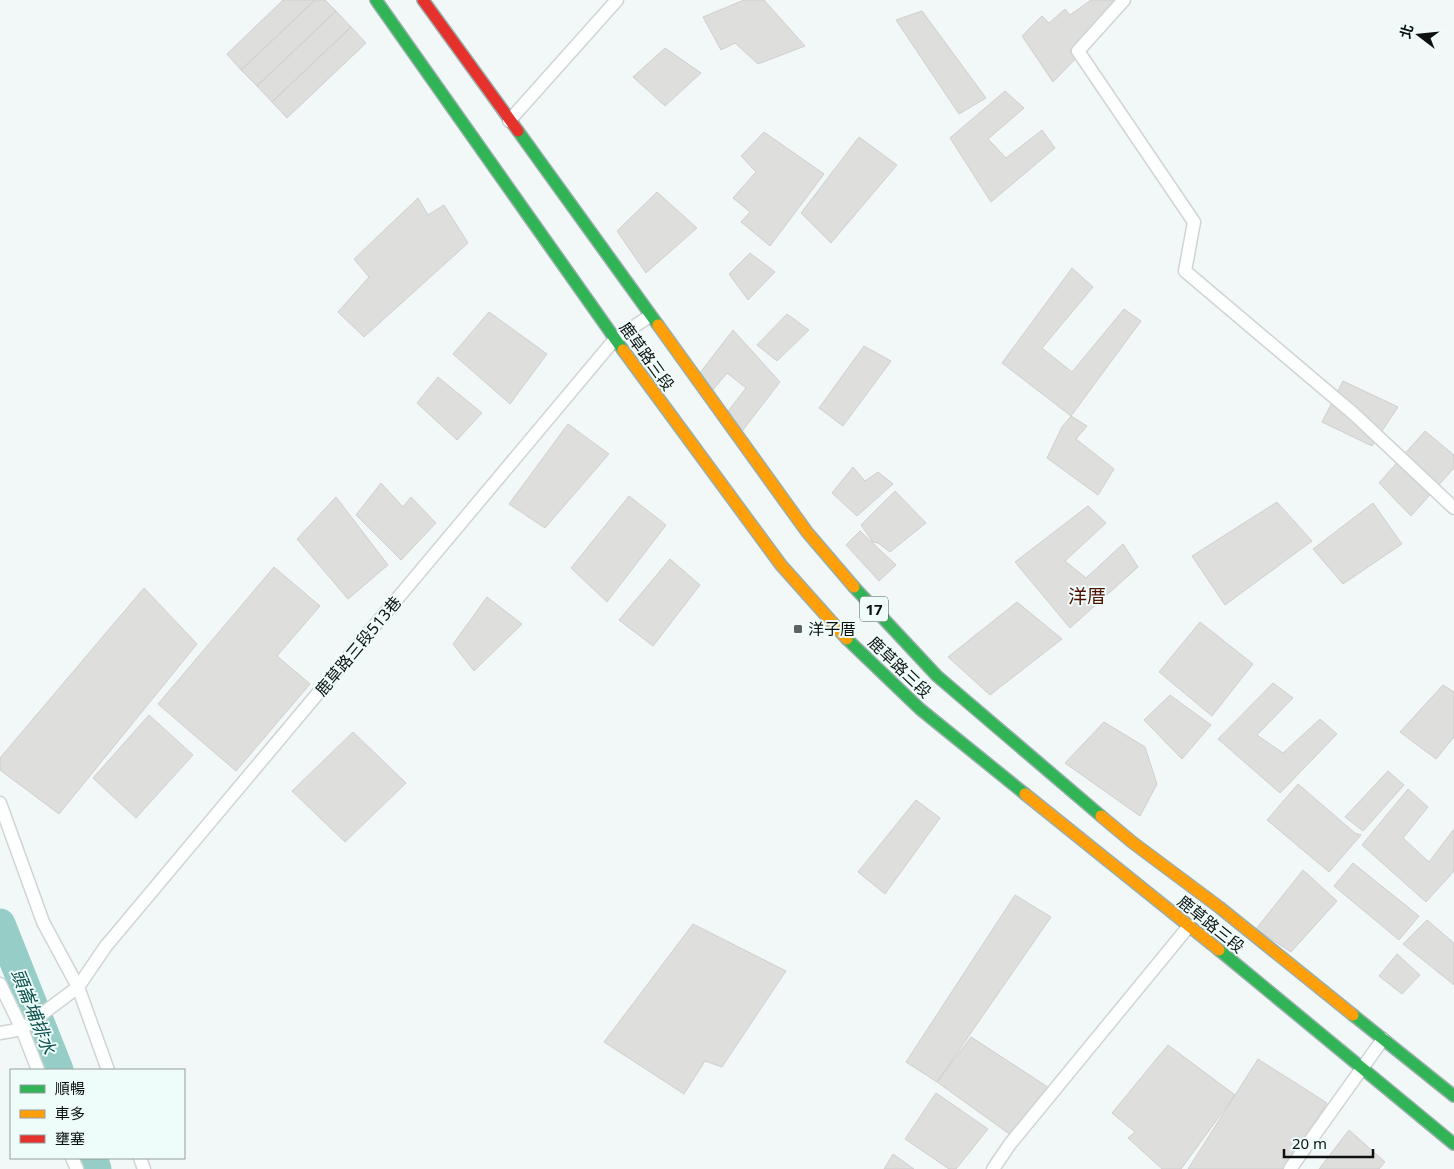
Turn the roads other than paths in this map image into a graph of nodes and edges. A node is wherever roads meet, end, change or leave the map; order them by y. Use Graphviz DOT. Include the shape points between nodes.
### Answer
graph roads {
  1 [pos="376,0"];
  2 [pos="423,0"];
  3 [pos="617,0"];
  4 [pos="1124,0"];
  5 [pos="509,121"];
  6 [pos="650,316"];
  7 [pos="614,339"];
  8 [pos="1454,508"];
  9 [pos="848,617"];
  10 [pos="837,629"];
  11 [pos="0,803"];
  12 [pos="1189,926"];
  13 [pos="0,984"];
  14 [pos="78,987"];
  15 [pos="22,1029"];
  16 [pos="0,1033"];
  17 [pos="1383,1039"];
  18 [pos="38,1069"];
  19 [pos="108,1069"];
  20 [pos="1362,1069"];
  21 [pos="1454,1096"];
  22 [pos="1454,1144"];
  23 [pos="993,1169"];
  24 [pos="1290,1169"];
  1 -- 7 [label="main road, 鹿草路三段 / 17"];
  2 -- 5 [label="main road, 鹿草路三段 / 17"];
  3 -- 5 [label="lane"];
  4 -- 8 [label="lane" via="1078,51 1194,222 1185,271 1354,414"];
  5 -- 6 [label="main road, 鹿草路三段 / 17"];
  6 -- 7 [label="lane, 鹿草路三段513巷"];
  6 -- 17 [label="main road, 鹿草路三段 / 17" via="804,535 862,602 937,676 1132,842 1220,907"];
  7 -- 10 [label="main road, 鹿草路三段 / 17"];
  7 -- 14 [label="lane, 鹿草路三段513巷" via="106,946"];
  9 -- 10 [label="main road"];
  10 -- 12 [label="main road, 鹿草路三段 / 17" via="920,709"];
  11 -- 14 [label="lane" via="43,922"];
  12 -- 20 [label="main road, 鹿草路三段 / 17"];
  12 -- 23 [label="lane"];
  13 -- 15 [label="lane"];
  14 -- 15 [label="lane, 鹿草路三段513巷"];
  14 -- 19 [label="lane"];
  15 -- 16 [label="lane"];
  15 -- 18 [label="lane"];
  17 -- 20 [label="lane"];
  17 -- 21 [label="main road, 鹿草路三段 / 17"];
  20 -- 22 [label="main road, 鹿草路三段 / 17"];
  20 -- 24 [label="lane"];
}
